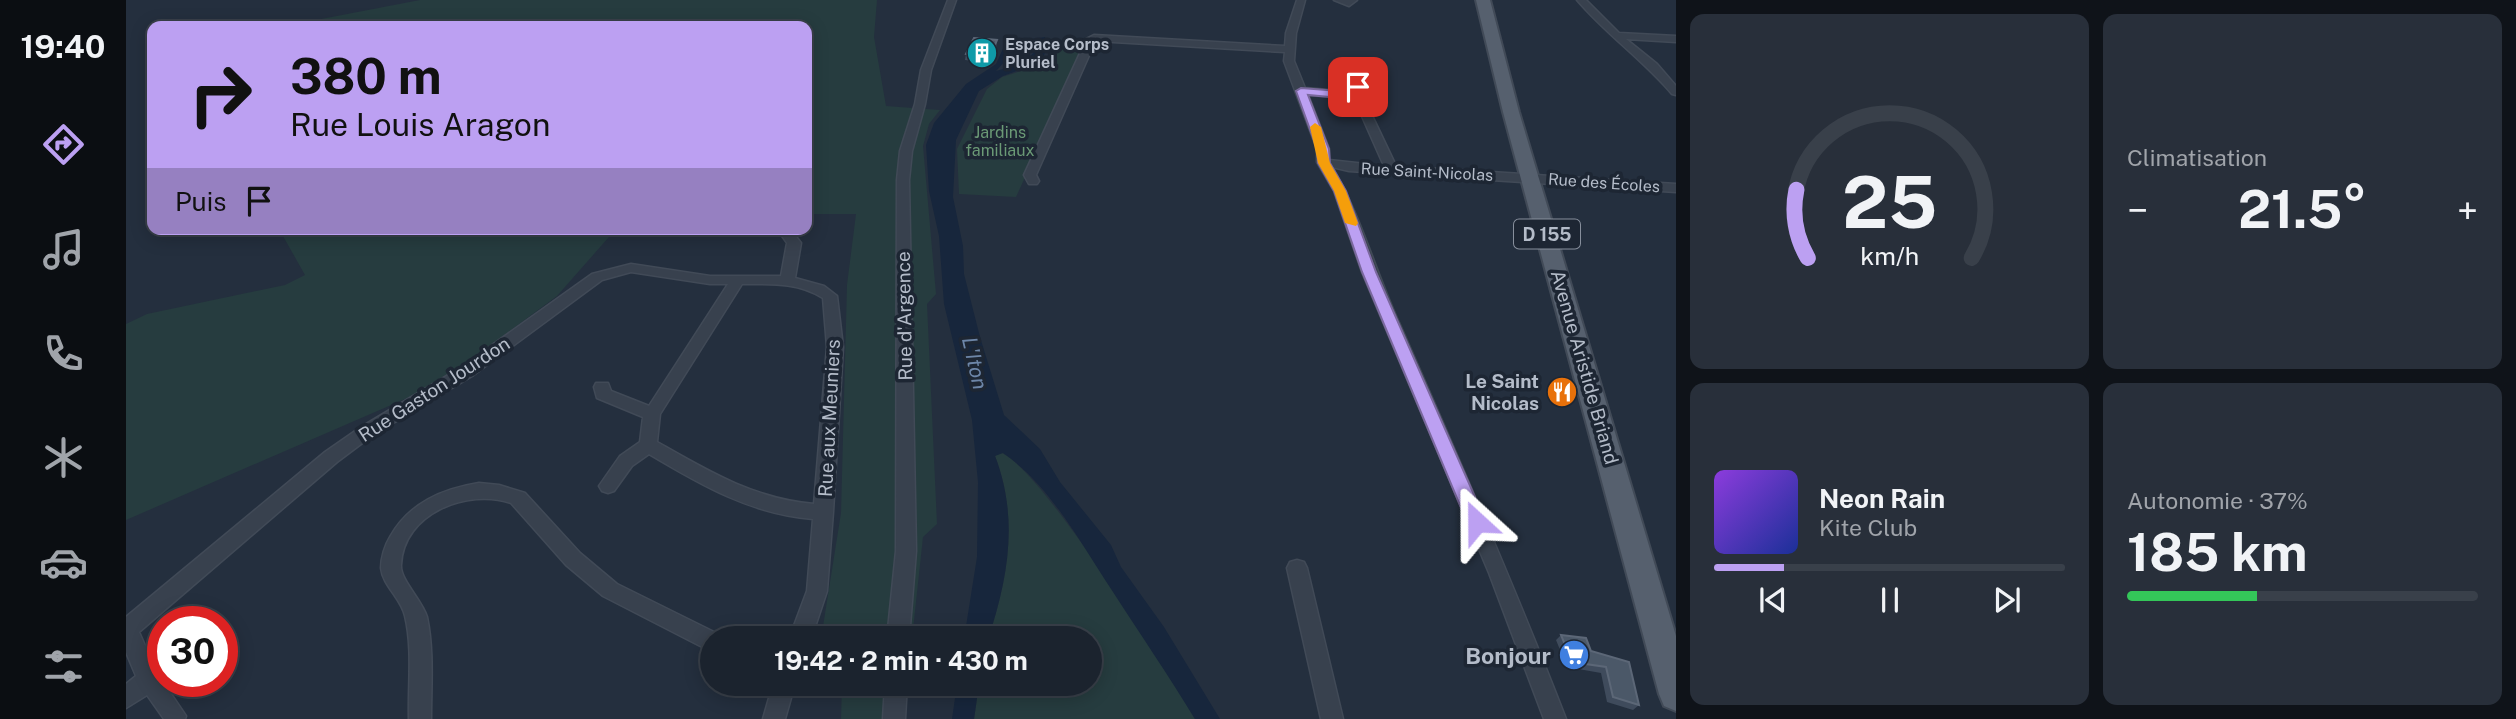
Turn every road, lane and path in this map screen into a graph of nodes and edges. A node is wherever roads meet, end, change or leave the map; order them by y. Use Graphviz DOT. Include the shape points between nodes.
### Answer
graph roads {
  1 [pos="952,0"];
  2 [pos="1301,0"];
  3 [pos="1338,0"];
  4 [pos="1353,0"];
  5 [pos="1483,0"];
  6 [pos="1581,0"];
  7 [pos="1616,36"];
  8 [pos="1676,39"];
  9 [pos="1289,49"];
  10 [pos="1660,73"];
  11 [pos="1676,74"];
  12 [pos="1301,91"];
  13 [pos="1676,92"];
  14 [pos="1340,94"];
  15 [pos="1361,103"];
  16 [pos="1324,163"];
  17 [pos="1392,170"];
  18 [pos="1532,178"];
  19 [pos="1033,181"];
  20 [pos="1676,188"];
  21 [pos="788,235"];
  22 [pos="787,280"];
  23 [pos="737,281"];
  24 [pos="602,387"];
  25 [pos="652,414"];
  26 [pos="648,445"];
  27 [pos="608,486"];
  28 [pos="824,512"];
  29 [pos="1297,568"];
  30 [pos="805,626"];
  31 [pos="899,626"];
  32 [pos="126,630"];
  33 [pos="700,636"];
  34 [pos="147,676"];
  35 [pos="147,681"];
  36 [pos="1676,694"];
  37 [pos="781,696"];
  38 [pos="895,696"];
  39 [pos="126,697"];
  40 [pos="161,697"];
  41 [pos="175,716"];
  42 [pos="420,719"];
  43 [pos="774,719"];
  44 [pos="894,719"];
  45 [pos="1332,719"];
  46 [pos="1555,719"];
  1 -- 31 [label="street, Rue d'Argence" via="926,70 903,180 906,551"];
  2 -- 9 [label="street"];
  3 -- 4 [label="street"];
  5 -- 18 [label="main road, Avenue Aristide Briand / D 155"];
  6 -- 7 [label="street"];
  7 -- 8 [label="street"];
  7 -- 10 [label="street"];
  9 -- 12 [label="street"];
  9 -- 19 [label="street" via="1094,37 1087,43 1030,175"];
  10 -- 11 [label="street"];
  10 -- 13 [label="street"];
  12 -- 14 [label="street"];
  12 -- 16 [label="street"];
  14 -- 15 [label="street"];
  14 -- 15 [label="street" via="1358,87 1380,97"];
  15 -- 17 [label="street"];
  16 -- 17 [label="street, Rue Saint-Nicolas"];
  16 -- 46 [label="street" via="1340,191 1369,272 1499,573"];
  17 -- 18 [label="street, Rue Saint-Nicolas"];
  18 -- 20 [label="street, Rue des Écoles"];
  18 -- 36 [label="main road, Avenue Aristide Briand / D 155"];
  21 -- 22 [label="street" via="794,243"];
  22 -- 23 [label="street, Rue Gaston Jourdon"];
  22 -- 28 [label="street, Rue aux Meuniers" via="830,296 834,314"];
  23 -- 25 [label="street"];
  23 -- 32 [label="street, Rue Gaston Jourdon" via="631,268 597,277 466,372 331,457"];
  24 -- 25 [label="street" via="603,394"];
  25 -- 26 [label="street"];
  26 -- 27 [label="street" via="626,461"];
  26 -- 28 [label="street" via="751,501 797,512"];
  28 -- 30 [label="street, Rue aux Meuniers" via="817,591"];
  29 -- 45 [label="street"];
  32 -- 34 [label="street"];
  33 -- 42 [label="street" via="610,590 573,559 518,498 487,489 462,492 418,515 393,546 391,568 414,608"];
  35 -- 39 [label="street"];
  37 -- 43 [label="street"];
  38 -- 44 [label="street"];
  40 -- 41 [label="street"];
}
